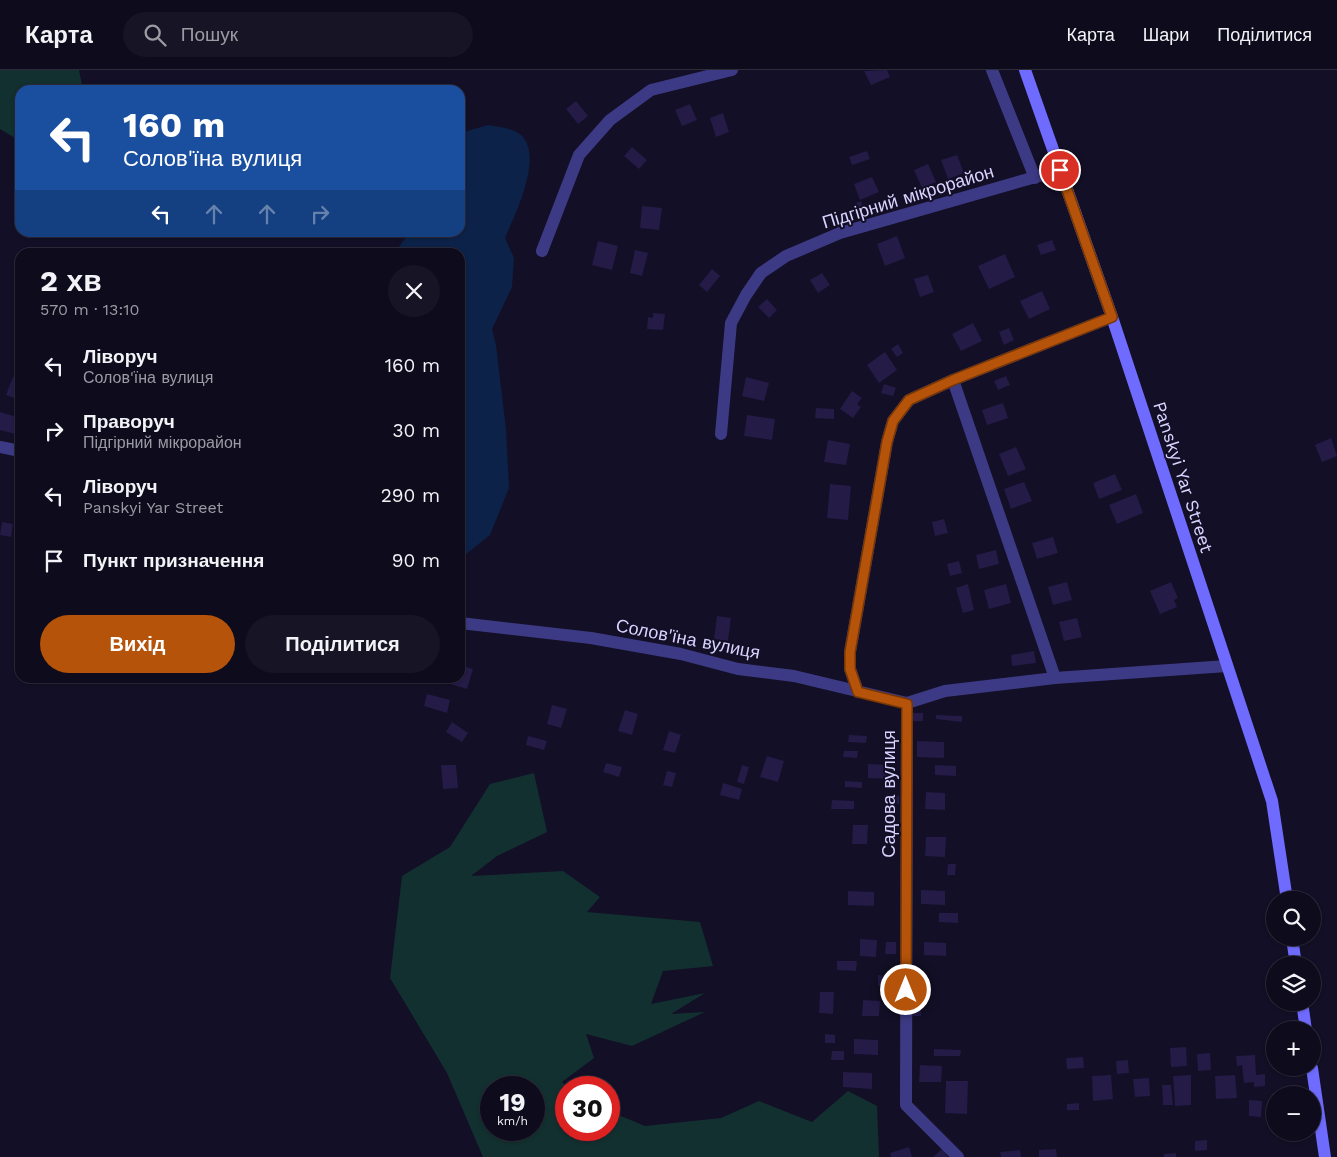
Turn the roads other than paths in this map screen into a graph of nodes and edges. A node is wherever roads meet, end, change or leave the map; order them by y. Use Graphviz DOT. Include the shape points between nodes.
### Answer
graph roads {
  1 [pos="732,70"];
  2 [pos="992,70"];
  3 [pos="1025,70"];
  4 [pos="1060,170"];
  5 [pos="1034,178"];
  6 [pos="542,251"];
  7 [pos="1112,317"];
  8 [pos="953,380"];
  9 [pos="721,434"];
  10 [pos="0,447"];
  11 [pos="15,450"];
  12 [pos="465,624"];
  13 [pos="1227,666"];
  14 [pos="1055,678"];
  15 [pos="858,692"];
  16 [pos="907,704"];
  17 [pos="1286,891"];
  18 [pos="1313,1076"];
  19 [pos="958,1157"];
  20 [pos="1325,1157"];
  1 -- 6 [label="street" via="651,90 610,120 579,154"];
  2 -- 5 [label="street"];
  3 -- 4 [label="street, Panskyi Yar Street"];
  4 -- 5 [label="street, Підгірний мікрорайон"];
  4 -- 7 [label="street, Panskyi Yar Street"];
  5 -- 9 [label="street, Підгірний мікрорайон" via="840,233 786,256 761,273 731,323"];
  7 -- 8 [label="street"];
  7 -- 13 [label="street, Panskyi Yar Street"];
  8 -- 14 [label="street"];
  8 -- 15 [label="street" via="909,400 893,421 850,652 850,669"];
  10 -- 11 [label="street"];
  12 -- 15 [label="street, Солов'їна вулиця" via="591,638 794,676"];
  13 -- 14 [label="street"];
  13 -- 17 [label="street, Panskyi Yar Street" via="1272,802"];
  14 -- 16 [label="street" via="944,691"];
  15 -- 16 [label="street, Солов'їна вулиця"];
  16 -- 19 [label="street, Садова вулиця" via="906,1105"];
  18 -- 20 [label="street"];
}
